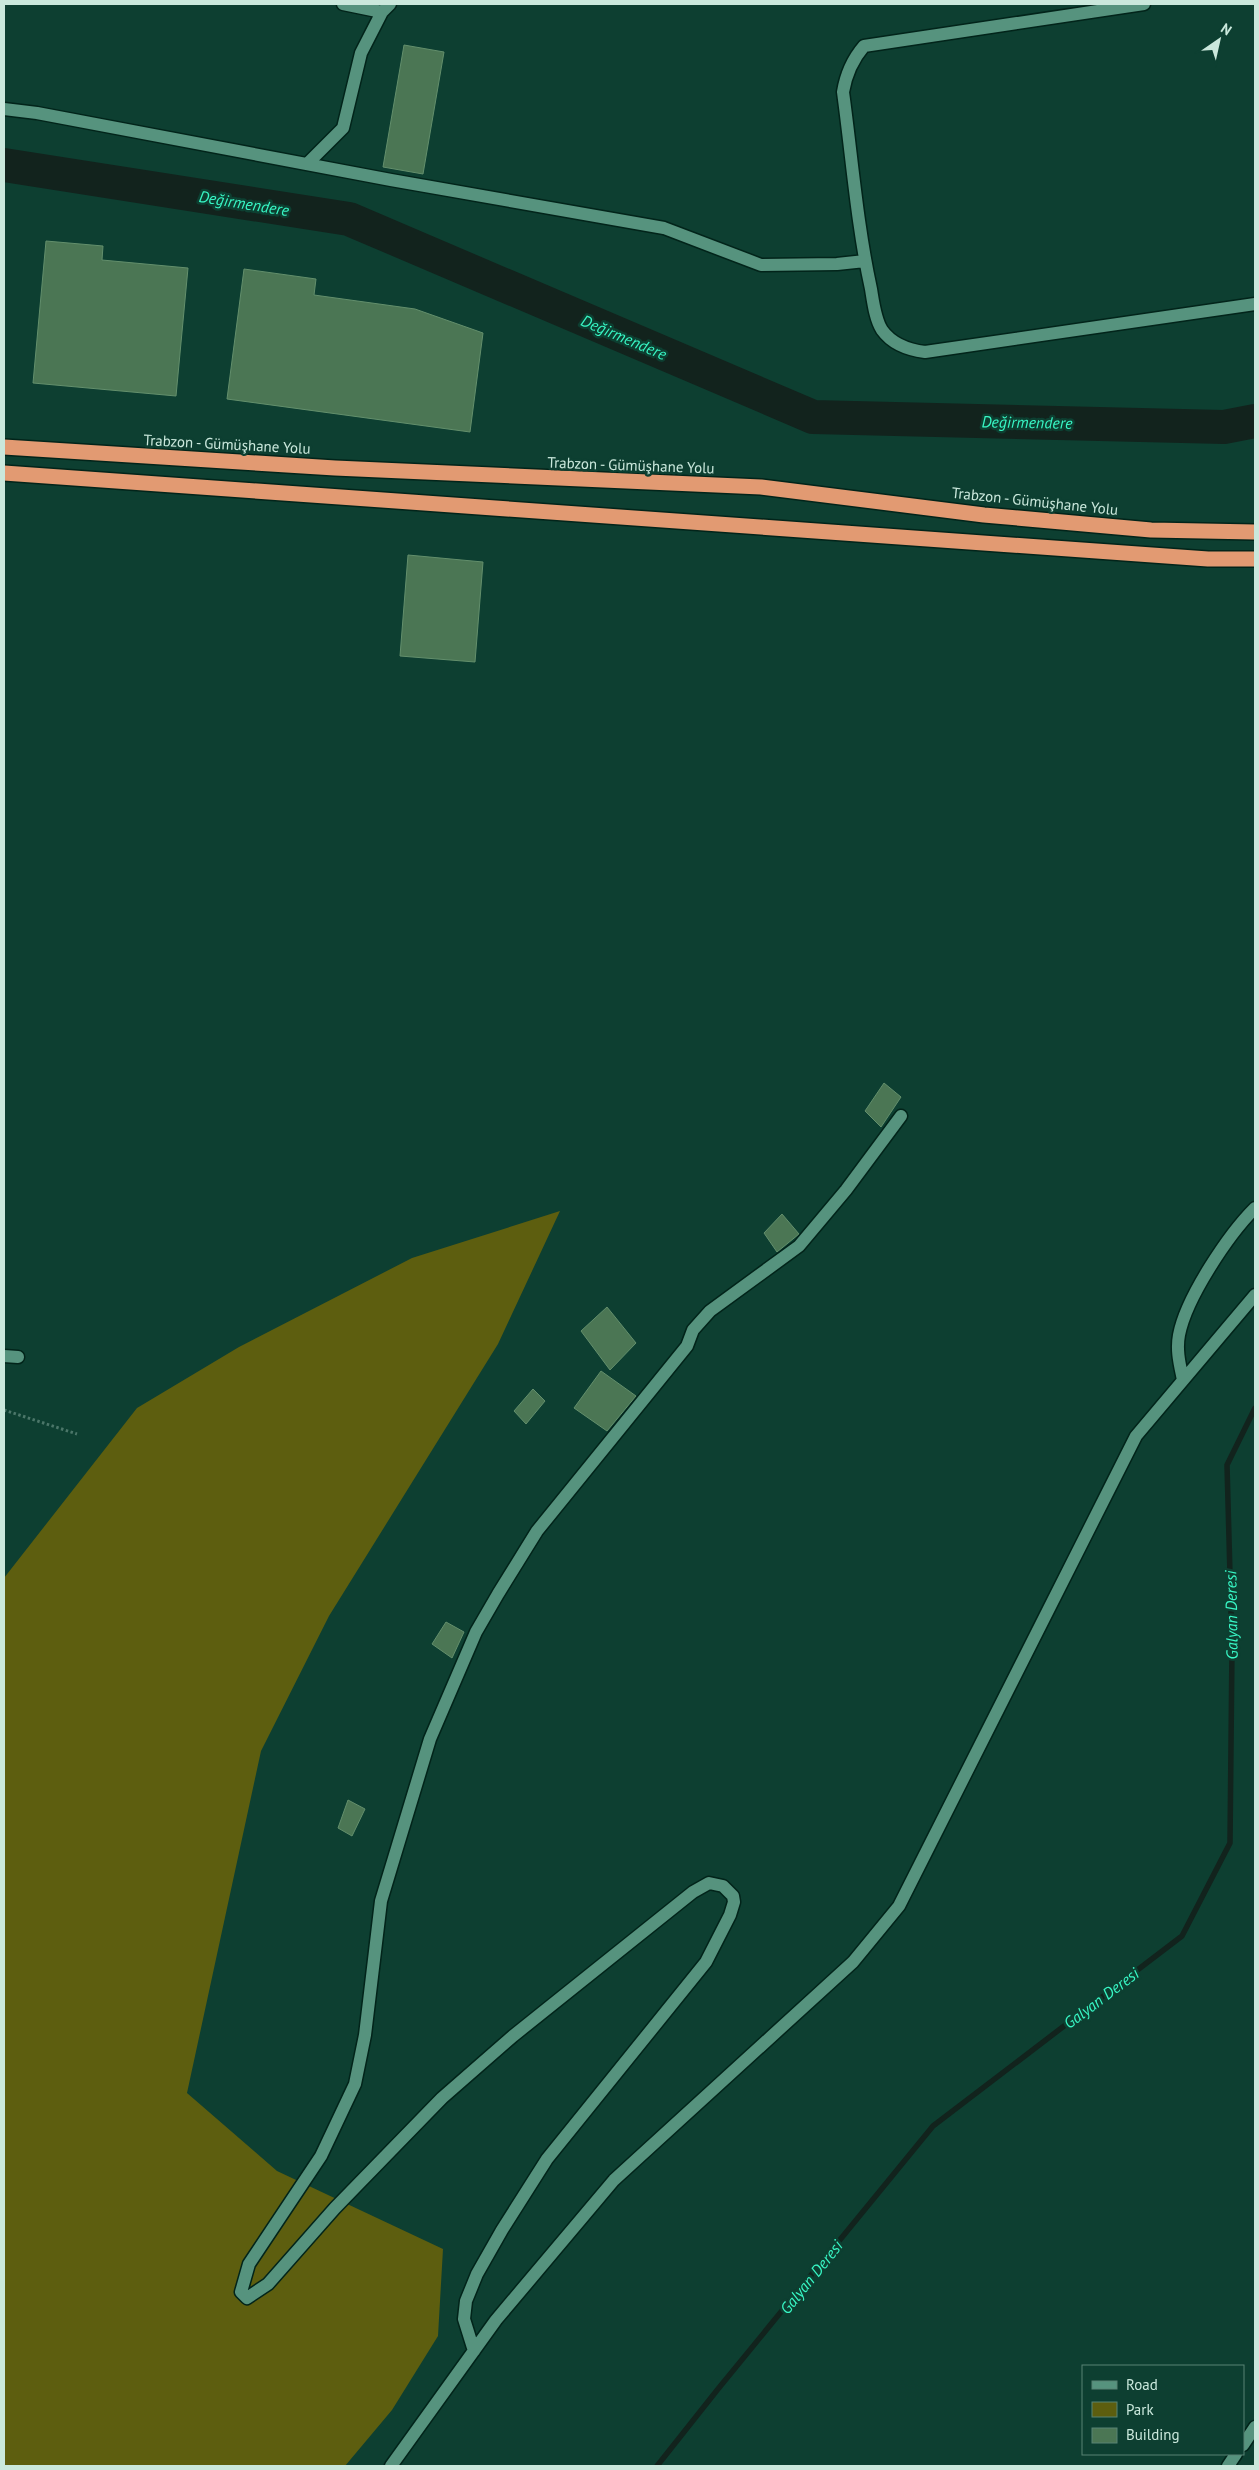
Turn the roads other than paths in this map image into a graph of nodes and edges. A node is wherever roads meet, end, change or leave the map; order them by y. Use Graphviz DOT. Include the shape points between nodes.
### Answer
graph roads {
  1 [pos="343,4"];
  2 [pos="1144,4"];
  3 [pos="386,8"];
  4 [pos="4,109"];
  5 [pos="307,164"];
  6 [pos="865,261"];
  7 [pos="1255,304"];
  8 [pos="4,447"];
  9 [pos="4,473"];
  10 [pos="1255,532"];
  11 [pos="1255,559"];
  12 [pos="901,1116"];
  13 [pos="1255,1208"];
  14 [pos="1255,1295"];
  15 [pos="4,1356"];
  16 [pos="18,1357"];
  17 [pos="1183,1380"];
  18 [pos="474,2351"];
  19 [pos="1255,2427"];
  20 [pos="1244,2444"];
  21 [pos="1235,2455"];
  22 [pos="391,2466"];
  23 [pos="1228,2466"];
  1 -- 3 [label="street"];
  2 -- 6 [label="street" via="864,46 846,76 843,92"];
  3 -- 5 [label="street" via="361,53 342,128"];
  4 -- 5 [label="street"];
  5 -- 6 [label="street" via="664,228 761,265"];
  6 -- 7 [label="street" via="882,329 909,350 925,352"];
  8 -- 10 [label="highway, Trabzon - Gümüşhane Yolu" via="325,467 761,487 984,515 1151,530"];
  9 -- 11 [label="highway" via="1198,558"];
  12 -- 18 [label="street" via="799,1246 710,1310 698,1323 687,1346 537,1531 476,1632 430,1739 381,1901 365,2034 355,2084 321,2156 249,2264 241,2292 247,2298 268,2284 335,2208 442,2098 513,2036 693,1892 710,1883 723,1886 733,1896 734,1902 706,1962 547,2159 477,2274 466,2300 464,2319"];
  13 -- 17 [label="street" via="1224,1245 1192,1301 1179,1334 1178,1356"];
  14 -- 17 [label="street"];
  15 -- 16 [label="street"];
  17 -- 18 [label="street" via="1136,1436 900,1906 853,1962 614,2180 496,2320"];
  18 -- 22 [label="street"];
  19 -- 20 [label="street"];
  21 -- 23 [label="street"];
}
